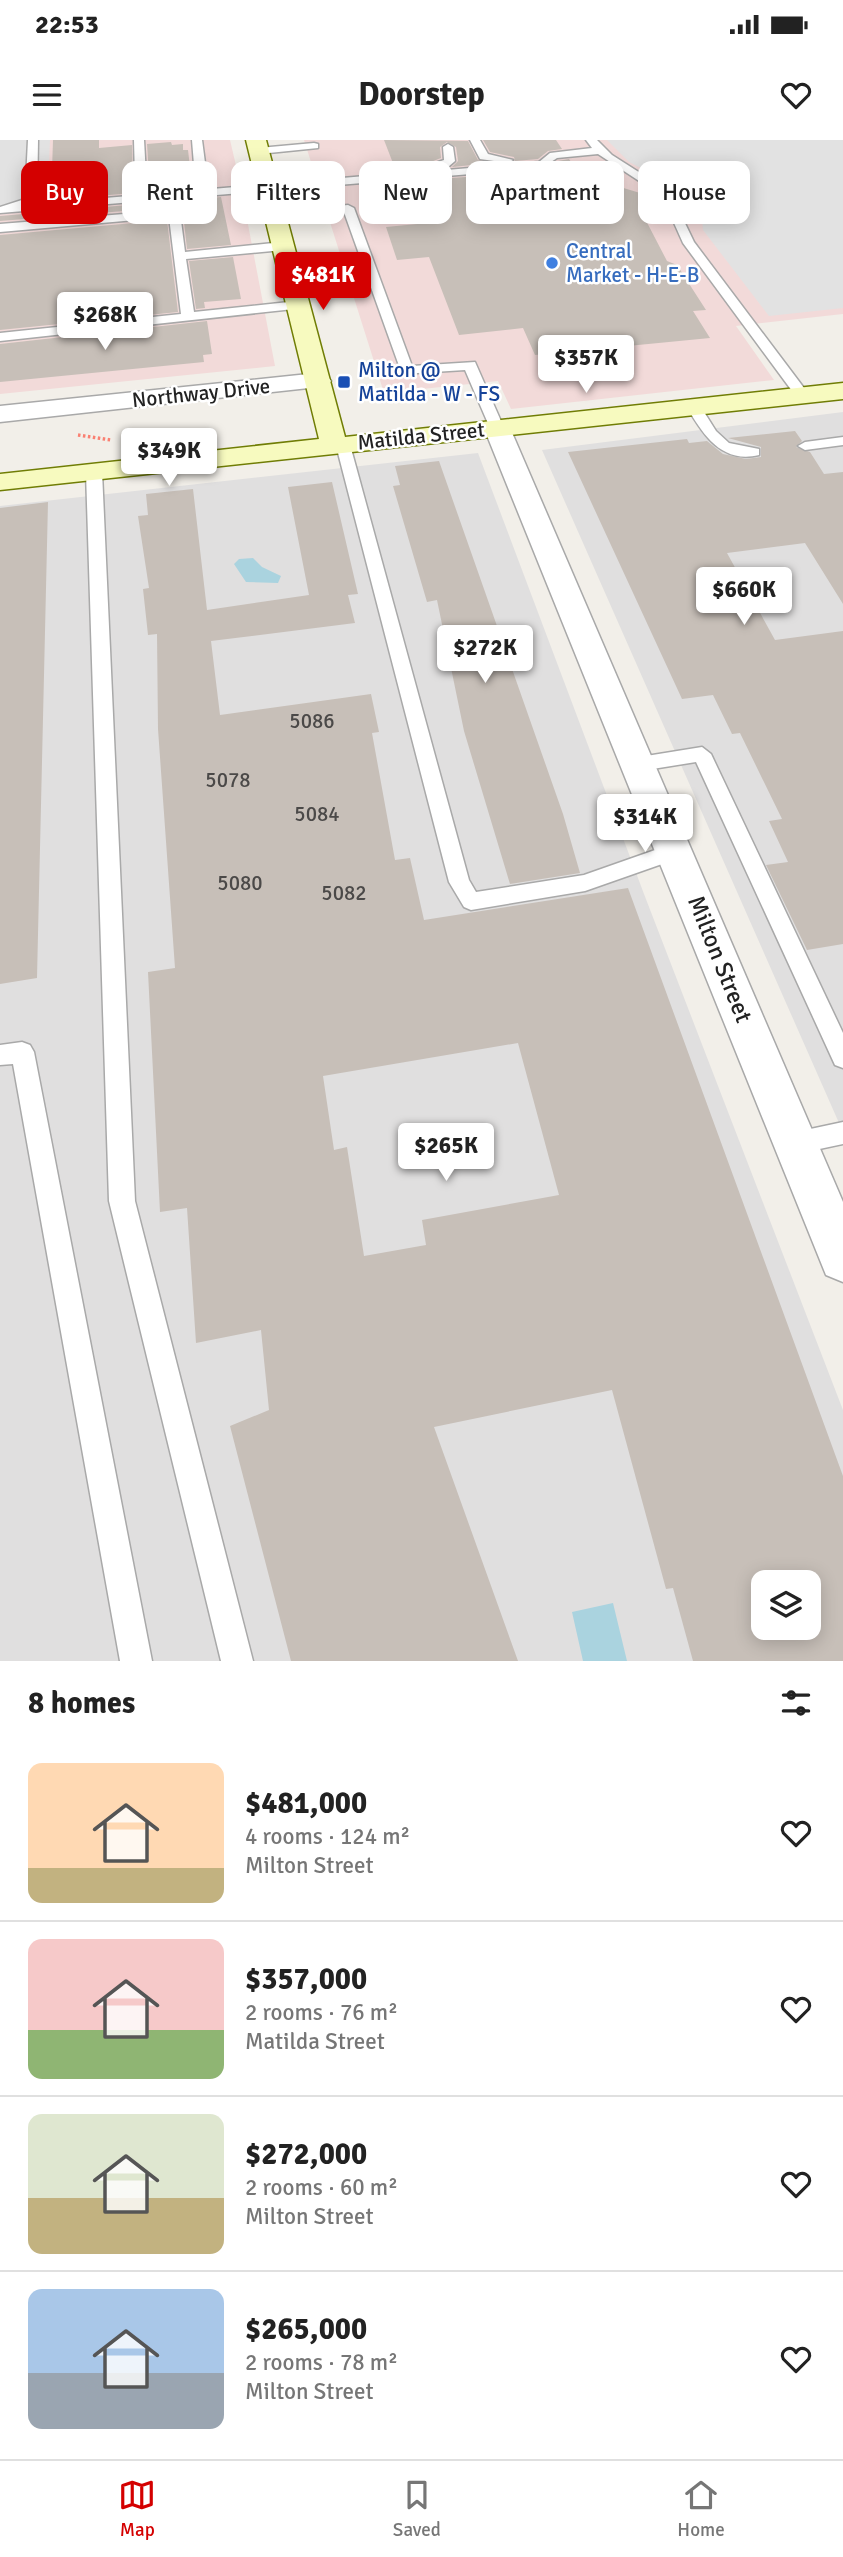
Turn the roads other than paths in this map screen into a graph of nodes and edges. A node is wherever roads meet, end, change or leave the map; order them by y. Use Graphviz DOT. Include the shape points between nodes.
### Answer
graph roads {
  1 [pos="33,140"];
  2 [pos="139,140"];
  3 [pos="197,140"];
  4 [pos="475,140"];
  5 [pos="258,145"];
  6 [pos="595,145"];
  7 [pos="448,147"];
  8 [pos="554,155"];
  9 [pos="316,161"];
  10 [pos="345,162"];
  11 [pos="345,164"];
  12 [pos="231,191"];
  13 [pos="0,208"];
  14 [pos="345,208"];
  15 [pos="278,224"];
  16 [pos="0,228"];
  17 [pos="283,246"];
  18 [pos="180,256"];
  19 [pos="298,305"];
  20 [pos="188,317"];
  21 [pos="0,337"];
  22 [pos="318,381"];
  23 [pos="843,391"];
  24 [pos="803,396"];
  25 [pos="694,407"];
  26 [pos="0,414"];
  27 [pos="497,428"];
  28 [pos="843,441"];
  29 [pos="339,445"];
  30 [pos="806,446"];
  31 [pos="754,452"];
  32 [pos="94,471"];
  33 [pos="0,482"];
  34 [pos="640,764"];
  35 [pos="675,851"];
  36 [pos="0,1055"];
  37 [pos="843,1058"];
  38 [pos="843,1133"];
  39 [pos="796,1142"];
  40 [pos="843,1258"];
  41 [pos="136,1661"];
  42 [pos="237,1661"];
  1 -- 13 [label="lane" via="31,201"];
  2 -- 3 [label="lane" via="141,177 156,186 185,185 201,178"];
  4 -- 8 [label="lane" via="484,157 497,161"];
  5 -- 9 [label="lane"];
  6 -- 8 [label="lane"];
  6 -- 24 [label="lane" via="611,162 664,192 674,204 679,227 689,243"];
  7 -- 11 [label="lane" via="450,161 432,169"];
  8 -- 10 [label="lane" via="542,165"];
  12 -- 13 [label="lane"];
  14 -- 27 [label="lane" via="407,371 470,365"];
  15 -- 17 [label="street"];
  16 -- 18 [label="lane" via="174,213"];
  17 -- 18 [label="lane"];
  17 -- 19 [label="street"];
  18 -- 20 [label="lane"];
  19 -- 20 [label="lane"];
  19 -- 22 [label="street"];
  20 -- 21 [label="lane"];
  22 -- 26 [label="street, Northway Drive"];
  22 -- 29 [label="street"];
  23 -- 24 [label="street, Matilda Street"];
  24 -- 25 [label="street, Matilda Street"];
  25 -- 27 [label="street, Matilda Street"];
  25 -- 31 [label="lane" via="721,447"];
  27 -- 29 [label="street, Matilda Street"];
  27 -- 34 [label="street, Milton Street"];
  28 -- 30 [label="lane"];
  29 -- 32 [label="street, Matilda Street"];
  29 -- 35 [label="lane" via="459,882 471,901 585,883"];
  32 -- 33 [label="street, Matilda Street"];
  32 -- 42 [label="lane" via="122,1201"];
  34 -- 35 [label="street, Milton Street"];
  34 -- 37 [label="lane" via="702,754"];
  35 -- 39 [label="street, Milton Street"];
  36 -- 41 [label="lane" via="22,1052"];
  38 -- 39 [label="lane"];
  39 -- 40 [label="street, Milton Street"];
}
